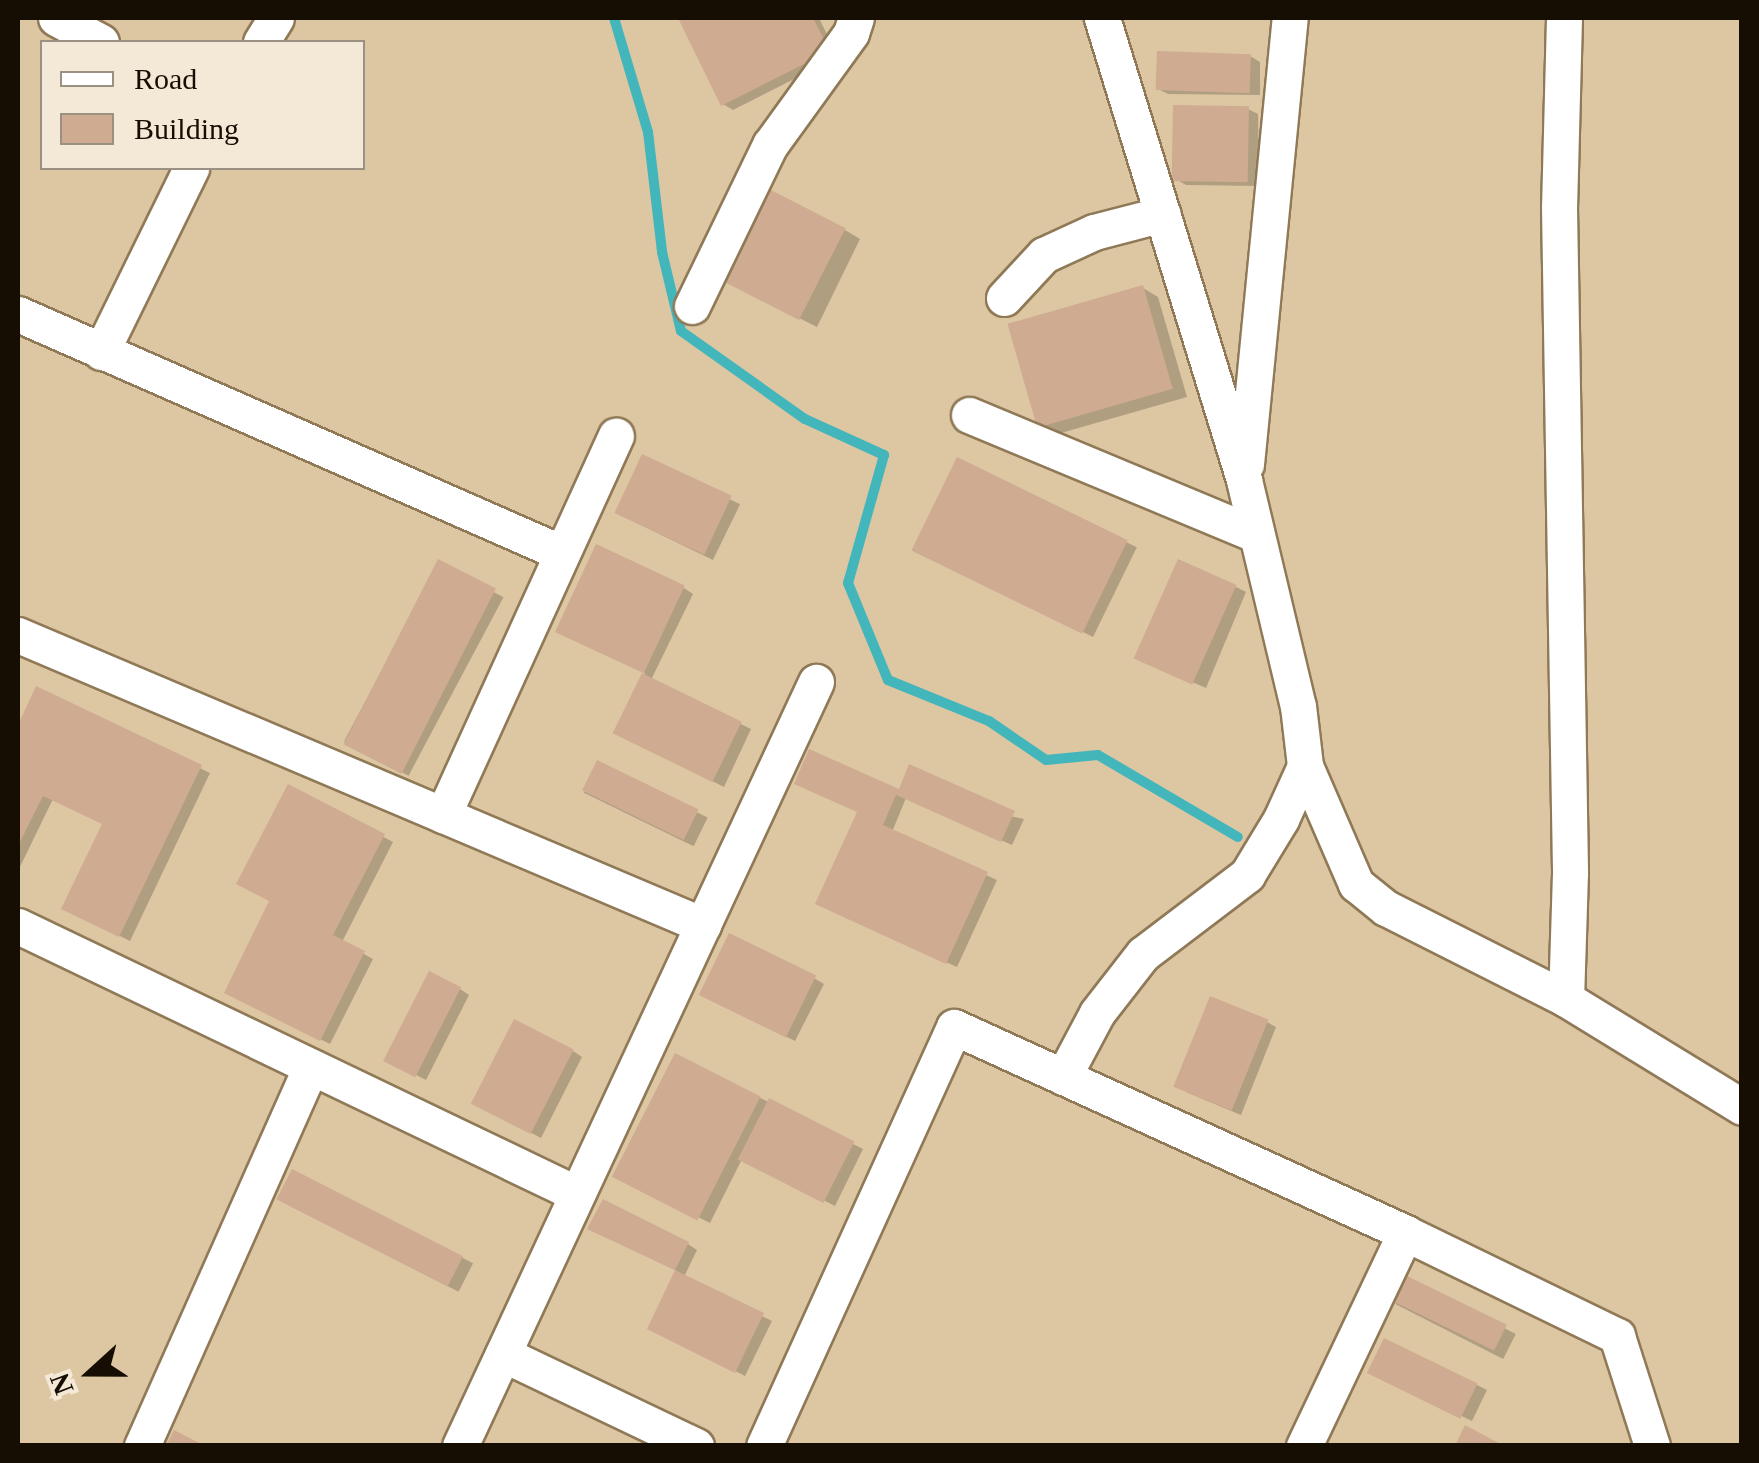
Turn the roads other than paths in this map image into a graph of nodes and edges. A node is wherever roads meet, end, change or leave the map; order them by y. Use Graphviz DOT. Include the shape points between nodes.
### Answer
graph roads {
  1 [pos="56,18"];
  2 [pos="276,18"];
  3 [pos="1102,18"];
  4 [pos="1290,18"];
  5 [pos="1564,18"];
  6 [pos="850,23"];
  7 [pos="96,40"];
  8 [pos="262,40"];
  9 [pos="190,170"];
  10 [pos="1162,214"];
  11 [pos="1004,298"];
  12 [pos="692,306"];
  13 [pos="18,314"];
  14 [pos="101,352"];
  15 [pos="969,414"];
  16 [pos="616,436"];
  17 [pos="1244,480"];
  18 [pos="1255,534"];
  19 [pos="562,553"];
  20 [pos="18,636"];
  21 [pos="816,682"];
  22 [pos="1305,766"];
  23 [pos="443,815"];
  24 [pos="703,925"];
  25 [pos="18,926"];
  26 [pos="1566,1000"];
  27 [pos="312,1067"];
  28 [pos="1063,1077"];
  29 [pos="1742,1107"];
  30 [pos="577,1194"];
  31 [pos="1405,1233"];
  32 [pos="503,1354"];
  33 [pos="142,1446"];
  34 [pos="460,1446"];
  35 [pos="696,1446"];
  36 [pos="764,1446"];
  37 [pos="1304,1446"];
  38 [pos="1652,1446"];
  1 -- 7 [label="street"];
  2 -- 8 [label="street"];
  3 -- 10 [label="street"];
  4 -- 17 [label="street"];
  5 -- 26 [label="street" via="1558,207 1570,873"];
  6 -- 12 [label="street" via="770,145"];
  9 -- 14 [label="street"];
  10 -- 11 [label="street" via="1094,232 1044,255"];
  10 -- 17 [label="street"];
  13 -- 14 [label="street"];
  14 -- 19 [label="street"];
  15 -- 18 [label="street"];
  16 -- 19 [label="street"];
  17 -- 18 [label="street"];
  18 -- 22 [label="street" via="1298,706"];
  19 -- 23 [label="street"];
  20 -- 23 [label="street"];
  21 -- 24 [label="street"];
  22 -- 26 [label="street" via="1356,884 1386,908"];
  22 -- 28 [label="street" via="1247,875 1143,954 1097,1013"];
  23 -- 24 [label="street"];
  24 -- 30 [label="street"];
  25 -- 27 [label="street"];
  26 -- 29 [label="street"];
  27 -- 30 [label="street"];
  27 -- 33 [label="street"];
  28 -- 31 [label="street"];
  28 -- 36 [label="street" via="954,1027"];
  30 -- 32 [label="street"];
  31 -- 37 [label="street"];
  31 -- 38 [label="street" via="1618,1336"];
  32 -- 34 [label="street"];
  32 -- 35 [label="street"];
}
